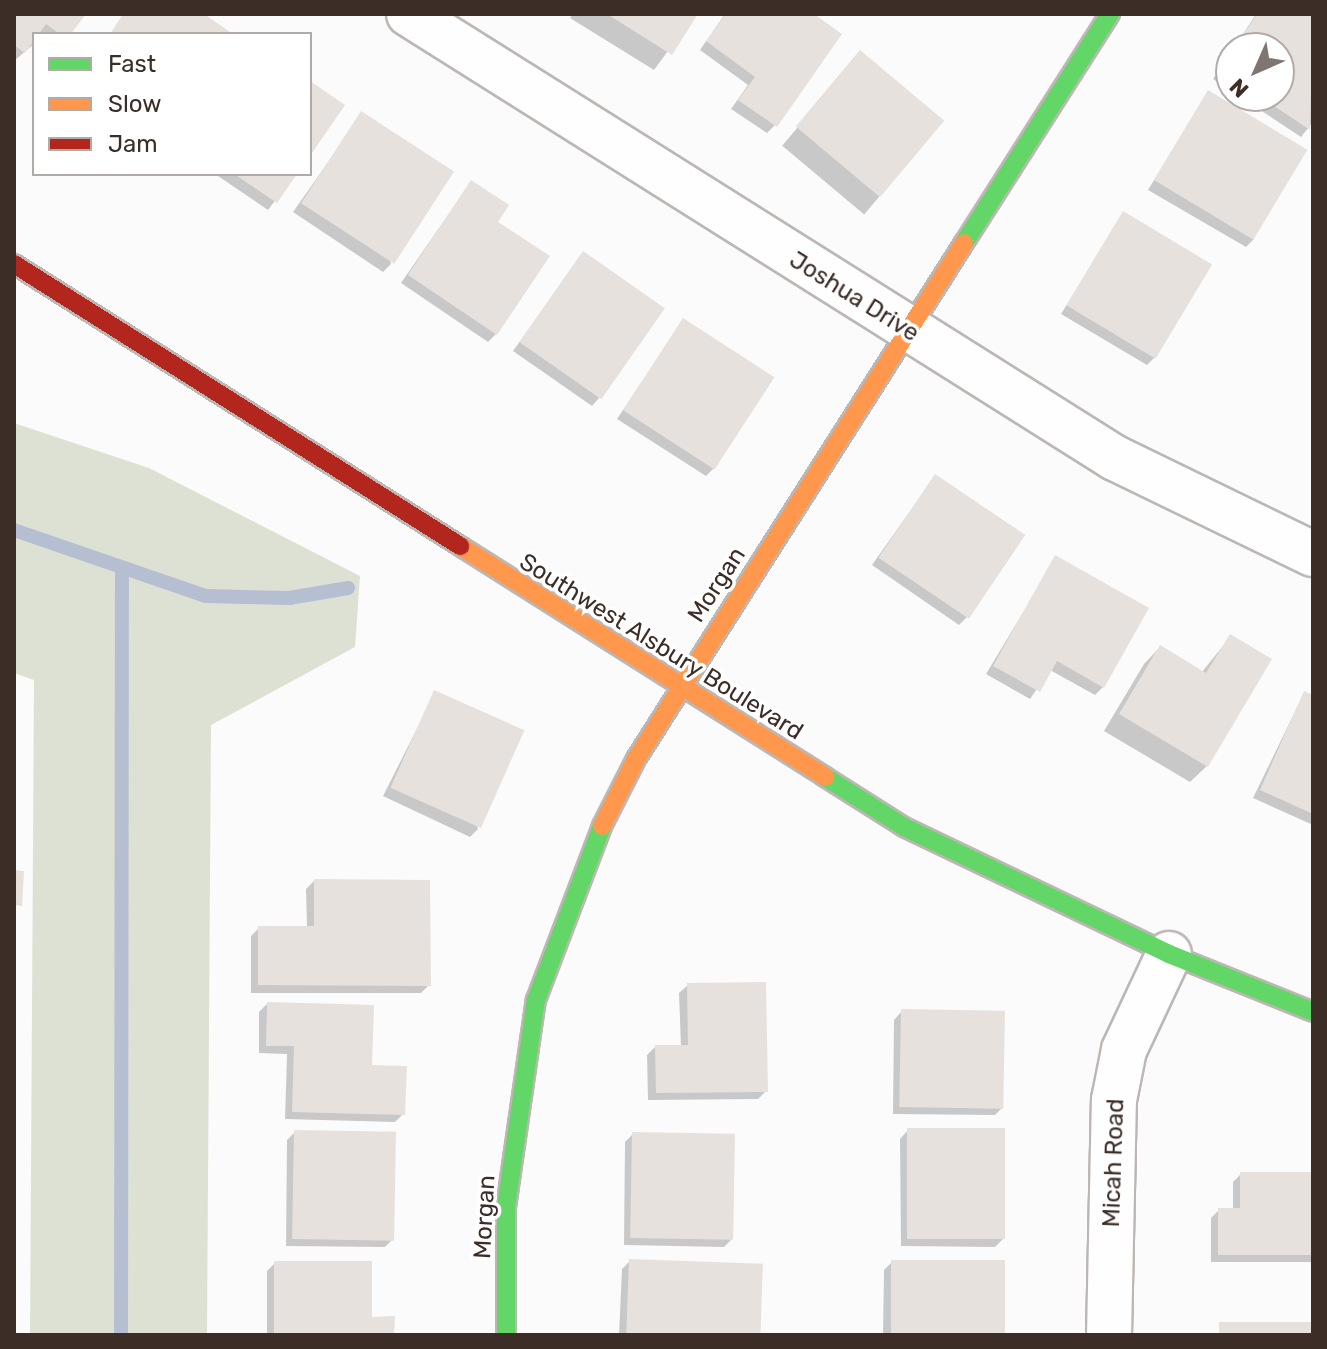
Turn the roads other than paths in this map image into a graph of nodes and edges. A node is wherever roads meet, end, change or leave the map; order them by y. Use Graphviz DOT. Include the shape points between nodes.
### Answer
graph roads {
  1 [pos="409,14"];
  2 [pos="1110,14"];
  3 [pos="14,264"];
  4 [pos="909,332"];
  5 [pos="1313,554"];
  6 [pos="680,688"];
  7 [pos="1169,954"];
  8 [pos="1313,1012"];
  9 [pos="506,1335"];
  10 [pos="1109,1335"];
  1 -- 4 [label="street, Joshua Drive"];
  2 -- 4 [label="main road, Morgan"];
  3 -- 6 [label="main road, Southwest Alsbury Boulevard"];
  4 -- 5 [label="street, Joshua Drive" via="1115,458"];
  4 -- 6 [label="main road, Morgan"];
  6 -- 7 [label="main road, Southwest Alsbury Boulevard" via="904,827"];
  6 -- 9 [label="main road, Morgan" via="636,759 587,857 536,1000 506,1207"];
  7 -- 8 [label="main road, Southwest Alsbury Boulevard"];
  7 -- 10 [label="street, Micah Road" via="1124,1050 1114,1100"];
}
